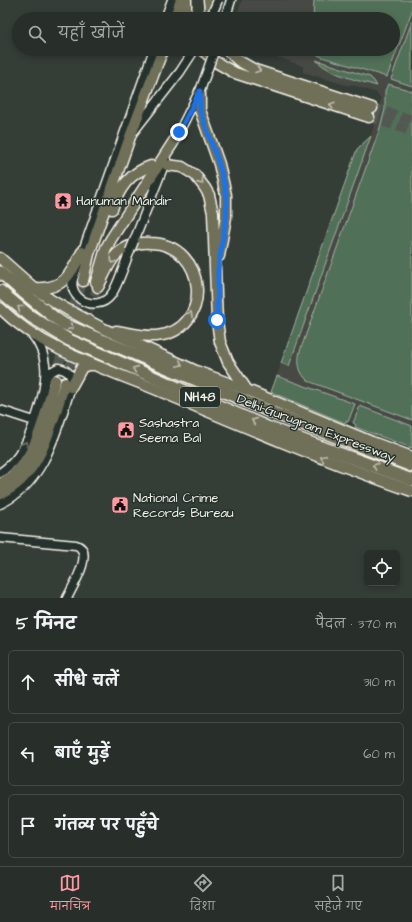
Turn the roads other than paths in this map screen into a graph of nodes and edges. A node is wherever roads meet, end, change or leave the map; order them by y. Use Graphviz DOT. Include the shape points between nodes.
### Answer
graph roads {
  1 [pos="172,0"];
  2 [pos="181,0"];
  3 [pos="186,0"];
  4 [pos="210,0"];
  5 [pos="218,0"];
  6 [pos="231,0"];
  7 [pos="168,12"];
  8 [pos="177,12"];
  9 [pos="186,12"];
  10 [pos="211,12"];
  11 [pos="214,12"];
  12 [pos="227,12"];
  13 [pos="152,56"];
  14 [pos="160,56"];
  15 [pos="190,56"];
  16 [pos="208,56"];
  17 [pos="212,56"];
  18 [pos="234,56"];
  19 [pos="200,91"];
  20 [pos="130,137"];
  21 [pos="174,141"];
  22 [pos="167,165"];
  23 [pos="151,166"];
  24 [pos="82,252"];
  25 [pos="0,258"];
  26 [pos="4,275"];
  27 [pos="34,288"];
  28 [pos="0,292"];
  29 [pos="216,301"];
  30 [pos="0,308"];
  31 [pos="104,329"];
  32 [pos="29,331"];
  33 [pos="93,365"];
  34 [pos="59,383"];
  35 [pos="247,390"];
  36 [pos="0,410"];
  37 [pos="34,421"];
  38 [pos="412,456"];
  39 [pos="412,466"];
  40 [pos="0,473"];
  41 [pos="412,480"];
  42 [pos="0,484"];
  43 [pos="412,492"];
  44 [pos="0,494"];
  45 [pos="0,504"];
  46 [pos="0,538"];
  47 [pos="67,598"];
  1 -- 7 [label="street"];
  2 -- 8 [label="main road"];
  3 -- 9 [label="main road"];
  4 -- 10 [label="main road"];
  5 -- 11 [label="street, bridge"];
  6 -- 12 [label="street"];
  13 -- 24 [label="street"];
  14 -- 20 [label="main road"];
  15 -- 20 [label="street"];
  18 -- 16 [label="main road, one-way" via="255,70 370,113 235,73 214,62"];
  17 -- 19 [label="street, bridge"];
  19 -- 21 [label="street"];
  19 -- 29 [label="main road" via="200,110 219,164 227,200"];
  20 -- 23 [label="main road" via="89,254 84,279 119,192 134,174"];
  21 -- 24 [label="street, bridge" via="130,251 111,295 105,301 97,304 82,300 73,290 73,279"];
  31 -- 21 [label="main road, one-way" via="149,336 170,333 184,325 196,303 197,284 193,270 180,253 164,244 147,242 118,253 97,287 102,260 111,239"];
  22 -- 29 [label="main road, one-way" via="182,167 195,175 208,195 213,213"];
  24 -- 27 [label="main road" via="68,276 60,283 48,288"];
  25 -- 27 [label="main road"];
  26 -- 27 [label="highway"];
  26 -- 39 [label="highway, Delhi-Gurugram Expressway / NH48, one-way" via="64,324 276,414"];
  27 -- 31 [label="main road"];
  41 -- 28 [label="highway, Delhi-Gurugram Expressway / NH48, one-way" via="267,427 69,340 30,316"];
  29 -- 35 [label="main road" via="218,332 223,352"];
  30 -- 32 [label="main road"];
  31 -- 35 [label="main road, one-way" via="196,371"];
  32 -- 33 [label="main road"];
  32 -- 34 [label="street" via="41,349 45,366"];
  33 -- 34 [label="main road" via="82,367"];
  43 -- 33 [label="main road, one-way" via="265,436"];
  34 -- 37 [label="street"];
  34 -- 42 [label="main road" via="30,454 16,472"];
  34 -- 44 [label="main road" via="48,432 38,457 15,486"];
  34 -- 45 [label="street" via="54,437 36,473 19,493"];
  35 -- 38 [label="main road"];
  36 -- 37 [label="street"];
  40 -- 37 [label="street, one-way" via="17,457"];
  46 -- 47 [label="street" via="81,547 84,554 83,562"];
}
